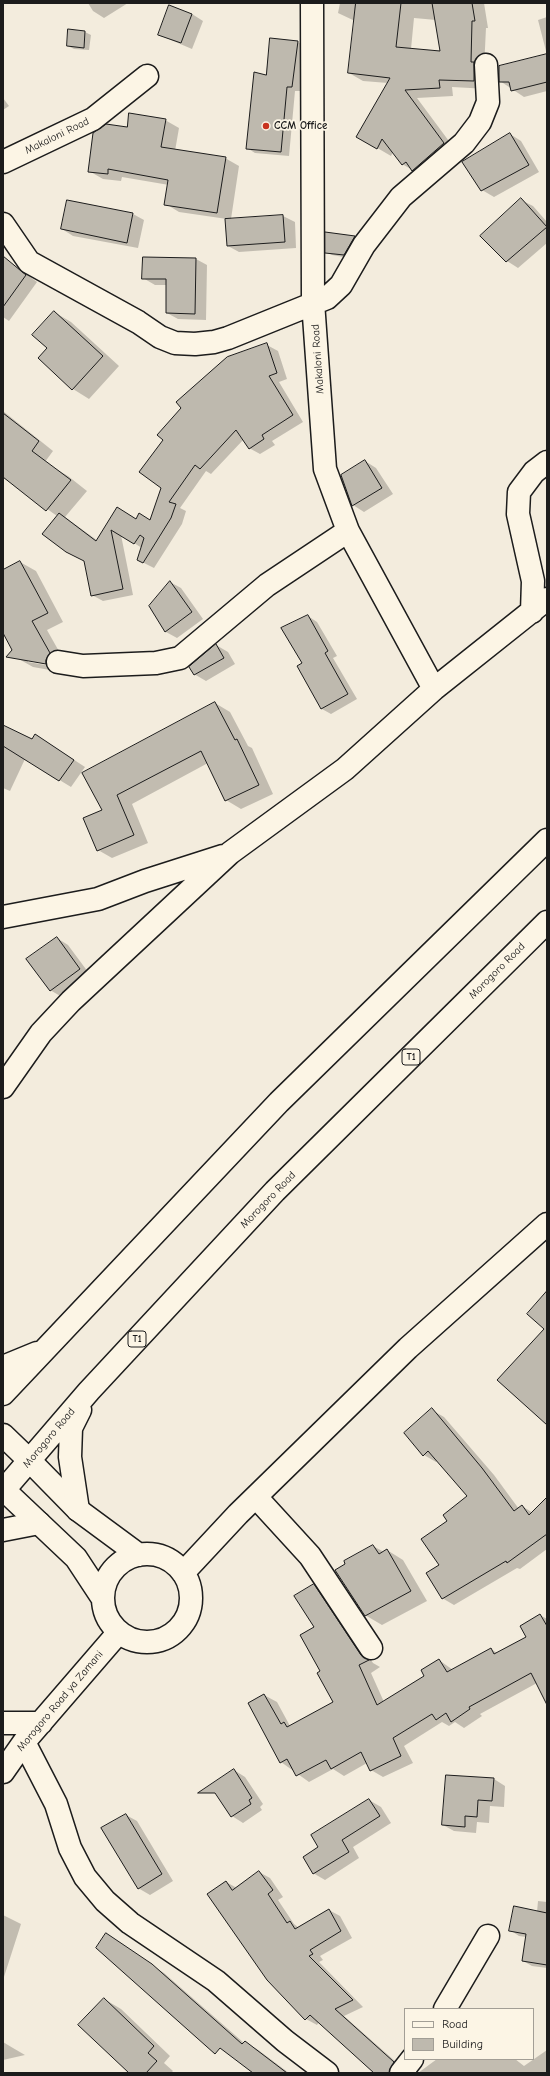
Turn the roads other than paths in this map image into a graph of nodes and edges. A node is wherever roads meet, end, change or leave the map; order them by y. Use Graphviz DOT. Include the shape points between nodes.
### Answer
graph roads {
  1 [pos="312,3"];
  2 [pos="486,65"];
  3 [pos="147,76"];
  4 [pos="3,162"];
  5 [pos="3,224"];
  6 [pos="314,302"];
  7 [pos="547,462"];
  8 [pos="348,531"];
  9 [pos="540,605"];
  10 [pos="58,662"];
  11 [pos="434,689"];
  12 [pos="547,840"];
  13 [pos="230,853"];
  14 [pos="3,917"];
  15 [pos="547,922"];
  16 [pos="3,1087"];
  17 [pos="547,1224"];
  18 [pos="44,1350"];
  19 [pos="3,1367"];
  20 [pos="89,1391"];
  21 [pos="3,1394"];
  22 [pos="3,1435"];
  23 [pos="30,1461"];
  24 [pos="3,1490"];
  25 [pos="256,1497"];
  26 [pos="78,1510"];
  27 [pos="39,1523"];
  28 [pos="3,1530"];
  29 [pos="139,1555"];
  30 [pos="183,1573"];
  31 [pos="103,1599"];
  32 [pos="119,1632"];
  33 [pos="370,1648"];
  34 [pos="3,1723"];
  35 [pos="41,1723"];
  36 [pos="24,1742"];
  37 [pos="3,1772"];
  38 [pos="488,1936"];
  39 [pos="446,2008"];
  40 [pos="411,2060"];
  41 [pos="327,2073"];
  42 [pos="401,2073"];
  1 -- 6 [label="main road, Makaloni Road"];
  2 -- 6 [label="main road" via="488,102 480,122 464,143 401,197 364,245 341,285 327,298"];
  3 -- 4 [label="main road, Makaloni Road" via="93,119"];
  5 -- 6 [label="main road" via="29,262 160,337 175,343 214,342 228,338"];
  6 -- 8 [label="main road, Makaloni Road" via="325,469"];
  7 -- 9 [label="main road" via="534,472 519,492 518,514"];
  8 -- 10 [label="main road" via="267,585 180,658 156,663 84,666"];
  8 -- 11 [label="main road, Makaloni Road"];
  9 -- 11 [label="main road"];
  11 -- 13 [label="main road" via="345,769"];
  12 -- 18 [label="main road" via="278,1102"];
  13 -- 14 [label="main road" via="98,899"];
  13 -- 16 [label="main road" via="71,1001 41,1033"];
  15 -- 20 [label="main road, Morogoro Road / T1" via="275,1191"];
  17 -- 25 [label="main road" via="408,1348"];
  18 -- 19 [label="main road"];
  18 -- 21 [label="main road"];
  20 -- 23 [label="main road, Morogoro Road / T1"];
  20 -- 26 [label="main road" via="71,1428 70,1457"];
  22 -- 23 [label="main road"];
  23 -- 24 [label="main road, Morogoro Road / T1"];
  23 -- 26 [label="main road"];
  24 -- 27 [label="main road"];
  25 -- 30 [label="main road"];
  25 -- 33 [label="main road" via="310,1556"];
  26 -- 29 [label="main road"];
  27 -- 28 [label="main road"];
  27 -- 31 [label="main road" via="76,1558"];
  29 -- 30 [label="main road" via="152,1554 164,1557"];
  29 -- 31 [label="main road" via="127,1559 109,1575"];
  30 -- 32 [label="main road" via="191,1596 190,1608 177,1630 154,1641 130,1638"];
  31 -- 32 [label="main road" via="105,1612"];
  32 -- 35 [label="main road, Morogoro Road ya Zamani"];
  34 -- 35 [label="main road"];
  35 -- 36 [label="main road, Morogoro Road ya Zamani"];
  36 -- 37 [label="main road, Morogoro Road ya Zamani"];
  36 -- 41 [label="main road" via="56,1804 70,1848 85,1877 105,1901 130,1923 216,1981 285,2041"];
  38 -- 39 [label="main road"];
  40 -- 42 [label="main road"];
}
